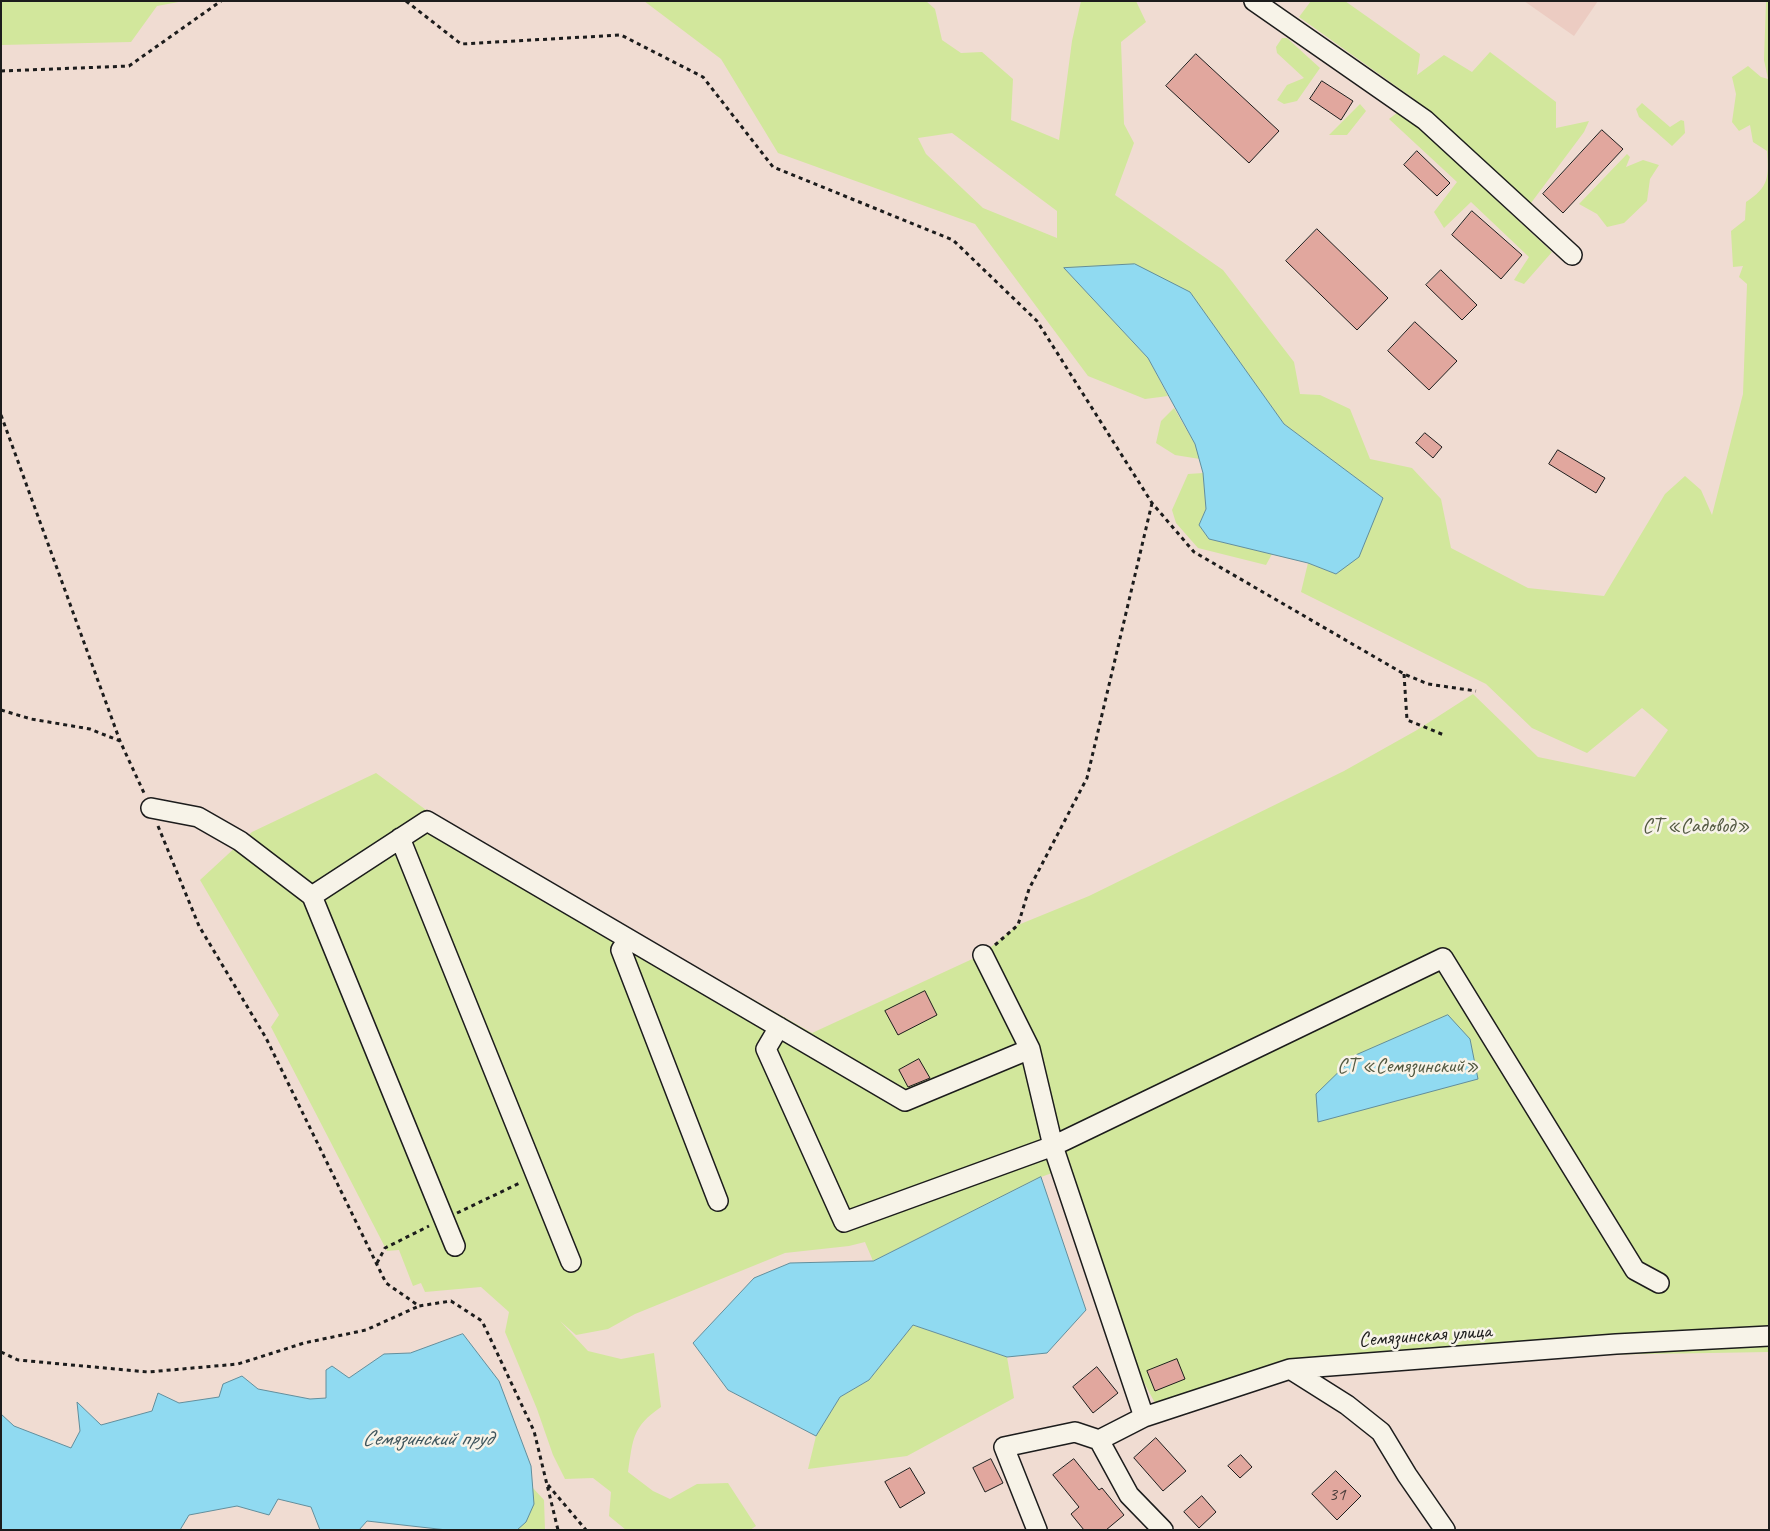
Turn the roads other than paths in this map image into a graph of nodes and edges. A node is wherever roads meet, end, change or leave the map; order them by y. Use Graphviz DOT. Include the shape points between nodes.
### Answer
graph roads {
  1 [pos="1254,1"];
  2 [pos="1572,255"];
  3 [pos="152,808"];
  4 [pos="400,838"];
  5 [pos="312,896"];
  6 [pos="628,939"];
  7 [pos="983,955"];
  8 [pos="779,1027"];
  9 [pos="1030,1049"];
  10 [pos="1053,1146"];
  11 [pos="718,1202"];
  12 [pos="455,1246"];
  13 [pos="570,1262"];
  14 [pos="1659,1282"];
  15 [pos="1769,1336"];
  16 [pos="1290,1369"];
  17 [pos="1144,1417"];
  18 [pos="1098,1440"];
  19 [pos="1037,1530"];
  20 [pos="1163,1530"];
  21 [pos="1445,1530"];
  1 -- 2 [label="street" via="1425,120"];
  3 -- 5 [label="street" via="198,817 240,842"];
  4 -- 5 [label="street"];
  4 -- 6 [label="street" via="427,821"];
  4 -- 13 [label="street"];
  5 -- 12 [label="street"];
  6 -- 8 [label="street"];
  6 -- 11 [label="street" via="622,950"];
  7 -- 9 [label="street"];
  8 -- 9 [label="street" via="905,1101"];
  8 -- 10 [label="street" via="766,1049 844,1222"];
  9 -- 10 [label="street"];
  10 -- 14 [label="street" via="1443,958 1635,1270"];
  10 -- 17 [label="street"];
  15 -- 16 [label="street, Семязинская улица" via="1616,1344"];
  16 -- 17 [label="street, Семязинская улица"];
  16 -- 21 [label="street" via="1347,1405 1381,1432"];
  17 -- 18 [label="street, Семязинская улица"];
  18 -- 19 [label="street" via="1074,1432 1004,1447"];
  18 -- 20 [label="street" via="1129,1495"];
}
